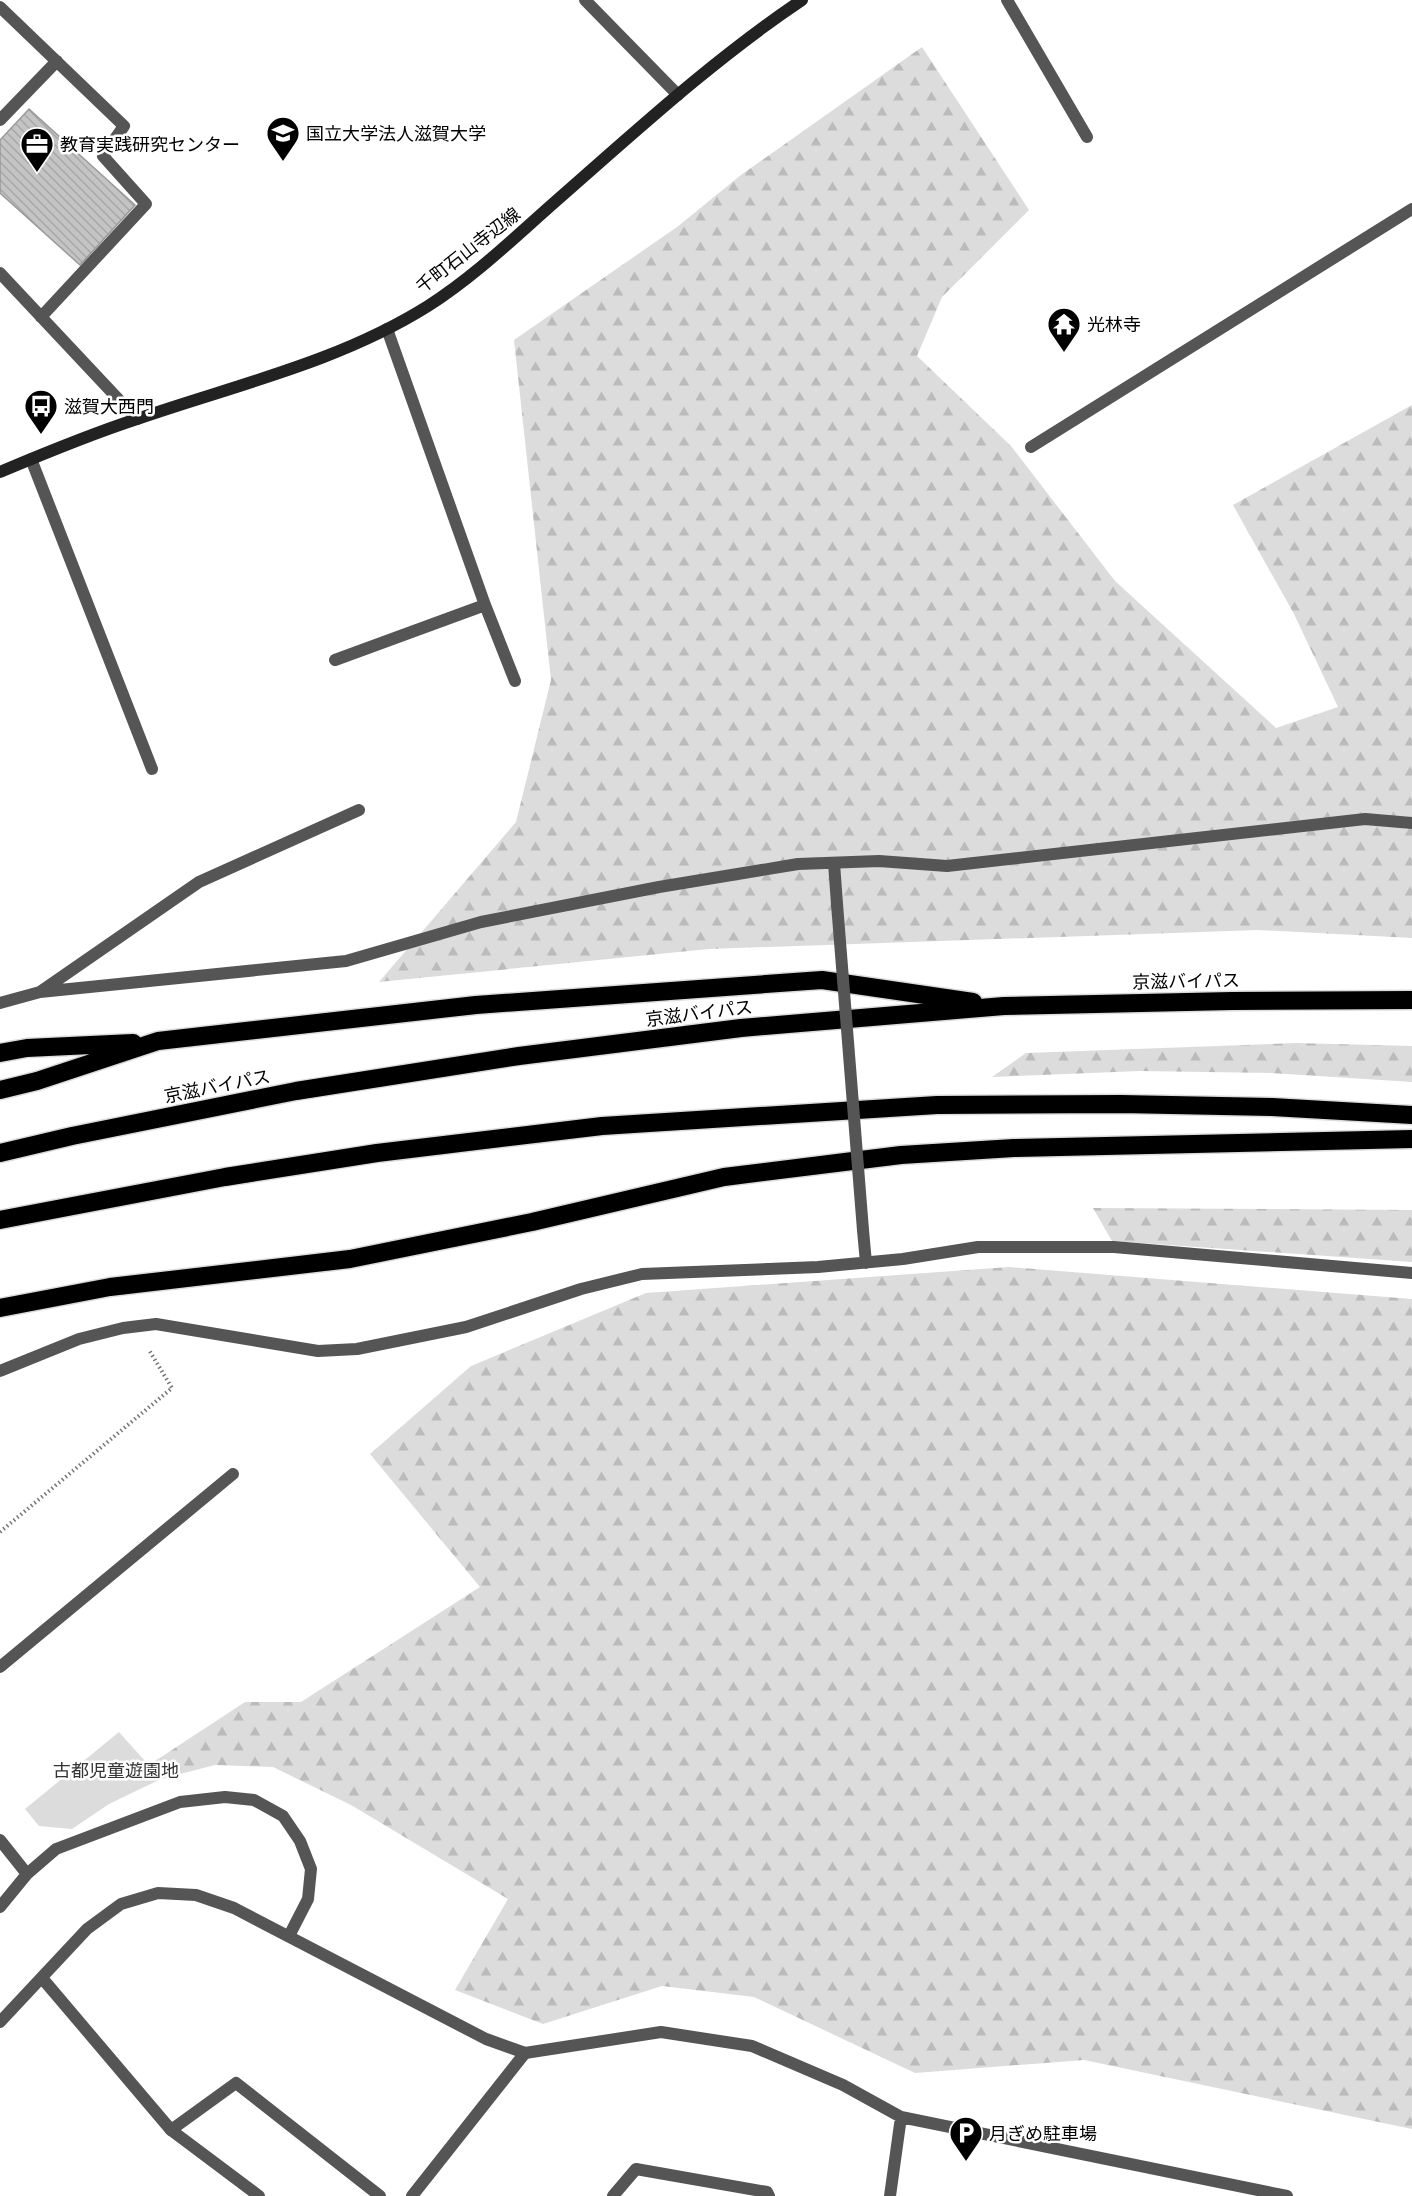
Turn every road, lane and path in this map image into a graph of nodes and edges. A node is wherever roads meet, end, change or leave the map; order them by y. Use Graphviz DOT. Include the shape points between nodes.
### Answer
graph roads {
  1 [pos="585,0"];
  2 [pos="802,0"];
  3 [pos="1007,0"];
  4 [pos="0,7"];
  5 [pos="57,61"];
  6 [pos="678,94"];
  7 [pos="0,120"];
  8 [pos="1087,137"];
  9 [pos="1412,209"];
  10 [pos="0,273"];
  11 [pos="41,317"];
  12 [pos="387,329"];
  13 [pos="137,419"];
  14 [pos="1031,447"];
  15 [pos="31,459"];
  16 [pos="0,472"];
  17 [pos="485,605"];
  18 [pos="335,660"];
  19 [pos="514,681"];
  20 [pos="152,769"];
  21 [pos="359,810"];
  22 [pos="1412,822"];
  23 [pos="834,863"];
  24 [pos="40,992"];
  25 [pos="1412,1000"];
  26 [pos="0,1003"];
  27 [pos="1004,1006"];
  28 [pos="158,1041"];
  29 [pos="0,1053"];
  30 [pos="0,1090"];
  31 [pos="1412,1115"];
  32 [pos="1412,1139"];
  33 [pos="0,1153"];
  34 [pos="0,1220"];
  35 [pos="866,1263"];
  36 [pos="1412,1273"];
  37 [pos="0,1308"];
  38 [pos="148,1325"];
  39 [pos="4,1368"];
  40 [pos="232,1474"];
  41 [pos="0,1532"];
  42 [pos="0,1667"];
  43 [pos="0,1840"];
  44 [pos="27,1874"];
  45 [pos="0,1907"];
  46 [pos="289,1936"];
  47 [pos="42,1978"];
  48 [pos="0,2022"];
  49 [pos="525,2054"];
  50 [pos="901,2117"];
  51 [pos="171,2130"];
  52 [pos="258,2196"];
  53 [pos="380,2196"];
  54 [pos="412,2196"];
  55 [pos="613,2196"];
  56 [pos="769,2196"];
  57 [pos="890,2196"];
  58 [pos="1287,2196"];
  1 -- 6 [label="street"];
  2 -- 6 [label="main road, 千町石山寺辺線"];
  3 -- 8 [label="street"];
  4 -- 5 [label="street"];
  5 -- 7 [label="street"];
  5 -- 11 [label="street" via="124,126 104,156 146,204"];
  6 -- 12 [label="main road, 千町石山寺辺線" via="478,269"];
  9 -- 14 [label="street"];
  10 -- 11 [label="street"];
  11 -- 13 [label="street"];
  12 -- 13 [label="main road, 千町石山寺辺線" via="330,355"];
  12 -- 17 [label="street"];
  13 -- 15 [label="main road, 千町石山寺辺線"];
  15 -- 16 [label="main road, 千町石山寺辺線"];
  15 -- 20 [label="street"];
  17 -- 18 [label="street"];
  17 -- 19 [label="street"];
  21 -- 24 [label="street" via="198,882"];
  22 -- 23 [label="street" via="1365,819 947,866 879,861"];
  23 -- 24 [label="street" via="798,864 514,915 346,961"];
  23 -- 35 [label="street, bridge"];
  24 -- 26 [label="street"];
  25 -- 27 [label="highway, 京滋バイパス"];
  27 -- 28 [label="highway" via="822,980 476,1005"];
  27 -- 33 [label="highway, 京滋バイパス" via="741,1028 519,1056 296,1091"];
  28 -- 29 [label="highway"];
  28 -- 30 [label="highway"];
  31 -- 34 [label="highway" via="1260,1106 938,1105 602,1126 366,1154"];
  32 -- 37 [label="highway" via="1014,1148 901,1155 724,1177 350,1259 110,1287"];
  35 -- 36 [label="street" via="978,1247 1114,1247"];
  35 -- 38 [label="street" via="642,1274 581,1289 466,1327 357,1348 318,1351"];
  38 -- 39 [label="street" via="79,1339"];
  38 -- 41 [label="path" via="149,1352 172,1388"];
  40 -- 42 [label="street"];
  43 -- 44 [label="street"];
  44 -- 45 [label="street"];
  44 -- 46 [label="street" via="56,1849 180,1802 225,1797 254,1800 282,1816 300,1841 311,1869 308,1899"];
  46 -- 47 [label="street" via="234,1908 196,1895 158,1893 121,1904 87,1929"];
  46 -- 49 [label="street" via="486,2039"];
  47 -- 48 [label="street"];
  47 -- 51 [label="street"];
  49 -- 50 [label="street" via="661,2032 752,2046 843,2085"];
  49 -- 54 [label="street"];
  50 -- 57 [label="street"];
  50 -- 58 [label="street"];
  51 -- 52 [label="street"];
  51 -- 53 [label="street" via="236,2083"];
  55 -- 56 [label="street" via="636,2169 767,2192"];
}
